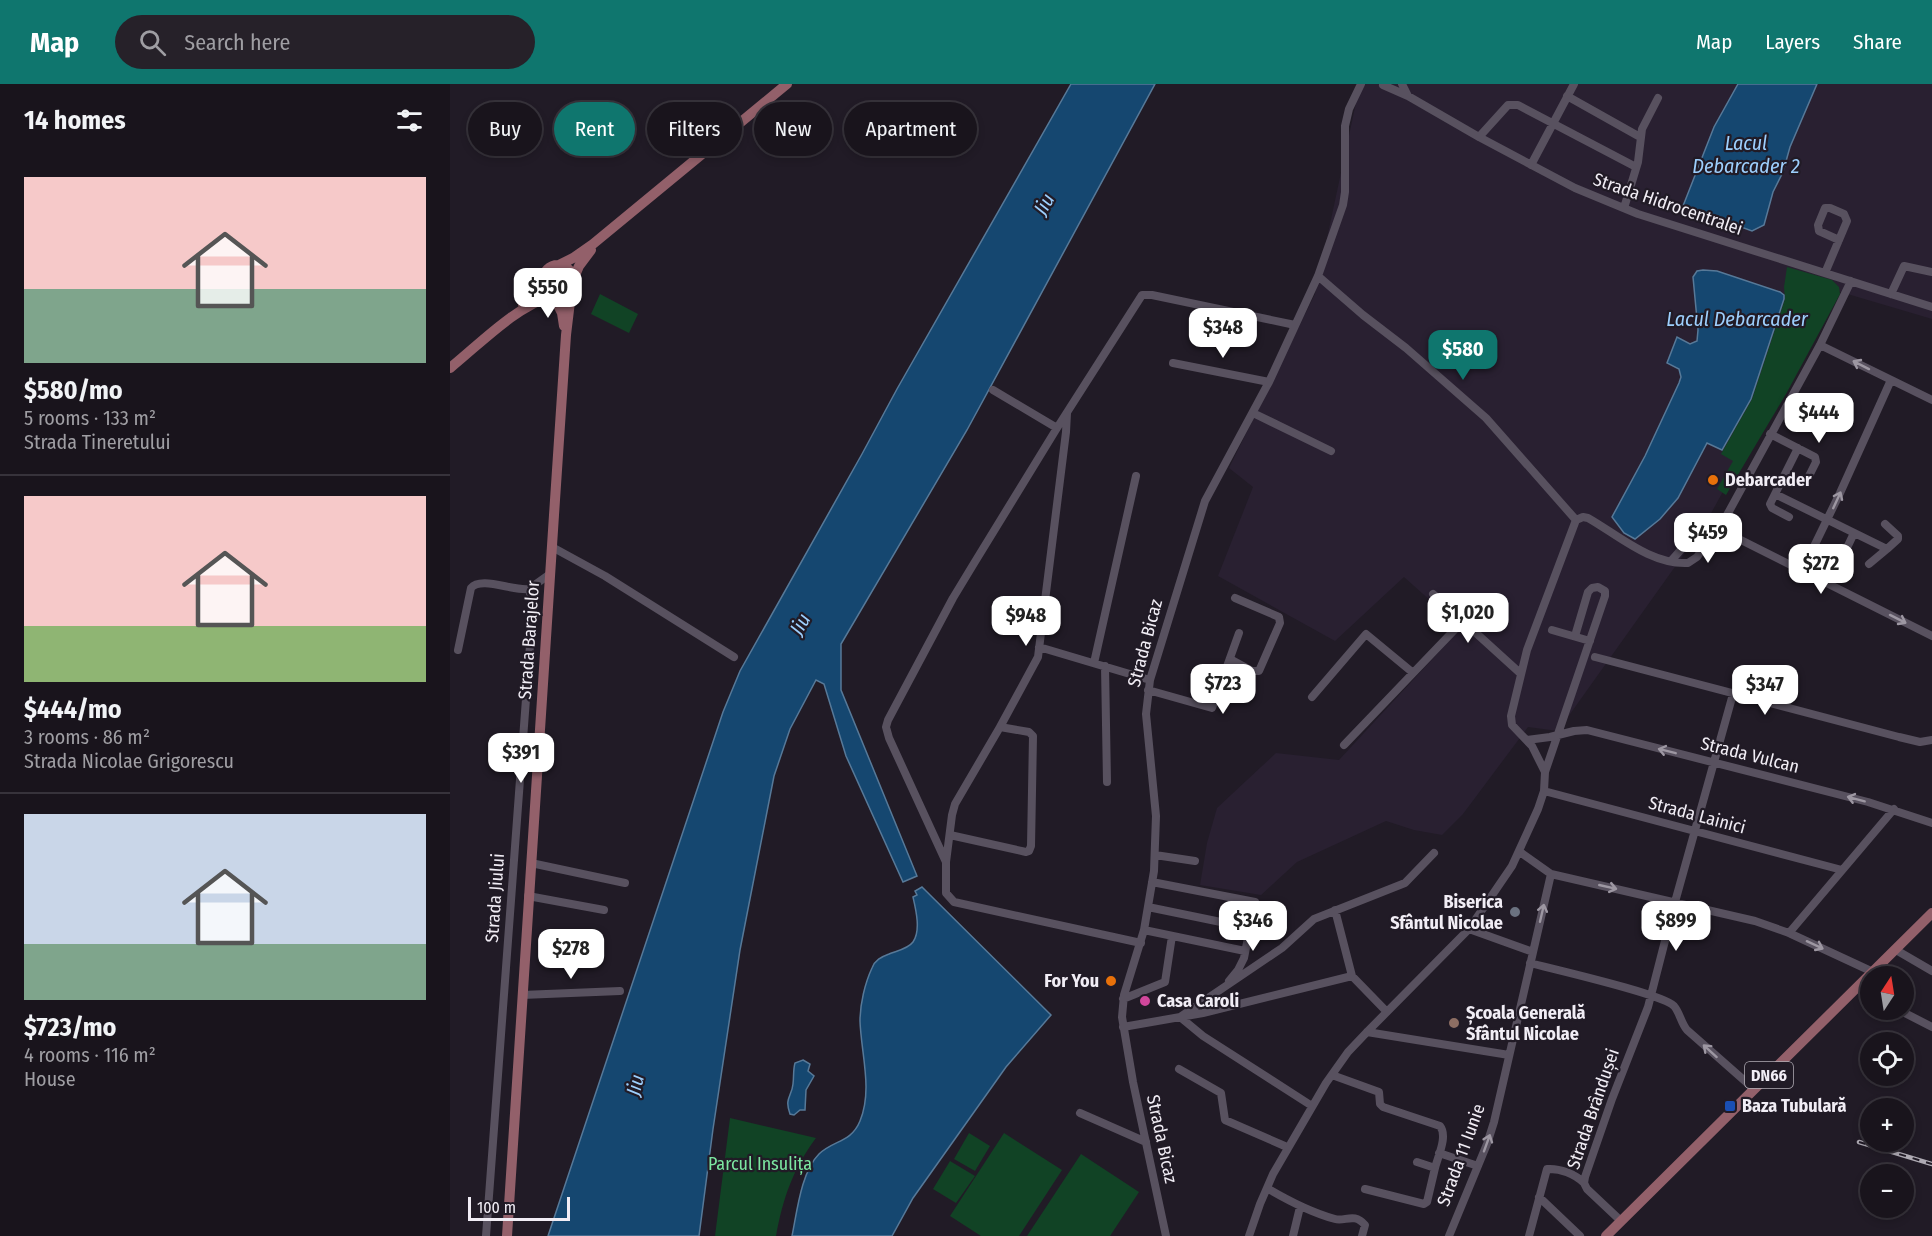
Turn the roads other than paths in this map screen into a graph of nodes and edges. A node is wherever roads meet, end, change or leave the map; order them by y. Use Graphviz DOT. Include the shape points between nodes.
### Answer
graph roads {
  1 [pos="787,84"];
  2 [pos="1370,84"];
  3 [pos="1384,84"];
  4 [pos="1402,84"];
  5 [pos="1574,84"];
  6 [pos="1360,86"];
  7 [pos="1408,96"];
  8 [pos="1567,96"];
  9 [pos="1658,99"];
  10 [pos="1553,123"];
  11 [pos="1479,137"];
  12 [pos="1640,137"];
  13 [pos="1531,165"];
  14 [pos="1636,168"];
  15 [pos="1624,208"];
  16 [pos="1839,240"];
  17 [pos="593,244"];
  18 [pos="559,265"];
  19 [pos="1932,272"];
  20 [pos="1825,273"];
  21 [pos="1318,276"];
  22 [pos="543,279"];
  23 [pos="1851,281"];
  24 [pos="573,283"];
  25 [pos="1891,294"];
  26 [pos="553,295"];
  27 [pos="1932,307"];
  28 [pos="515,315"];
  29 [pos="1294,325"];
  30 [pos="566,334"];
  31 [pos="1820,345"];
  32 [pos="1173,363"];
  33 [pos="450,368"];
  34 [pos="1891,380"];
  35 [pos="1269,382"];
  36 [pos="993,390"];
  37 [pos="1932,400"];
  38 [pos="1067,413"];
  39 [pos="1253,413"];
  40 [pos="1057,428"];
  41 [pos="1770,434"];
  42 [pos="1798,448"];
  43 [pos="1331,451"];
  44 [pos="1136,476"];
  45 [pos="1808,480"];
  46 [pos="1775,494"];
  47 [pos="1789,517"];
  48 [pos="1828,519"];
  49 [pos="1576,520"];
  50 [pos="1885,524"];
  51 [pos="1713,532"];
  52 [pos="1854,533"];
  53 [pos="552,547"];
  54 [pos="1887,549"];
  55 [pos="1845,552"];
  56 [pos="1671,561"];
  57 [pos="1869,564"];
  58 [pos="1802,571"];
  59 [pos="550,574"];
  60 [pos="529,589"];
  61 [pos="1434,594"];
  62 [pos="1235,598"];
  63 [pos="1463,621"];
  64 [pos="1552,630"];
  65 [pos="1239,633"];
  66 [pos="1575,636"];
  67 [pos="1932,636"];
  68 [pos="1590,641"];
  69 [pos="1039,647"];
  70 [pos="458,650"];
  71 [pos="735,657"];
  72 [pos="1595,657"];
  73 [pos="1230,659"];
  74 [pos="1094,663"];
  75 [pos="1105,666"];
  76 [pos="1412,672"];
  77 [pos="1520,673"];
  78 [pos="1150,680"];
  79 [pos="1148,690"];
  80 [pos="1732,694"];
  81 [pos="1312,697"];
  82 [pos="1000,727"];
  83 [pos="1559,735"];
  84 [pos="1527,740"];
  85 [pos="1932,740"];
  86 [pos="1344,745"];
  87 [pos="1714,763"];
  88 [pos="1545,772"];
  89 [pos="1107,782"];
  90 [pos="1544,791"];
  91 [pos="1894,809"];
  92 [pos="1932,823"];
  93 [pos="1695,831"];
  94 [pos="950,835"];
  95 [pos="1520,852"];
  96 [pos="1434,853"];
  97 [pos="1155,855"];
  98 [pos="1196,861"];
  99 [pos="946,862"];
  100 [pos="531,863"];
  101 [pos="1842,870"];
  102 [pos="1551,874"];
  103 [pos="1152,882"];
  104 [pos="625,883"];
  105 [pos="528,896"];
  106 [pos="1675,902"];
  107 [pos="1148,907"];
  108 [pos="604,910"];
  109 [pos="1335,910"];
  110 [pos="1932,913"];
  111 [pos="1250,928"];
  112 [pos="1469,928"];
  113 [pos="1144,930"];
  114 [pos="1789,933"];
  115 [pos="1172,936"];
  116 [pos="1141,943"];
  117 [pos="1896,950"];
  118 [pos="1245,951"];
  119 [pos="1533,952"];
  120 [pos="1530,963"];
  121 [pos="1861,966"];
  122 [pos="1880,966"];
  123 [pos="1932,971"];
  124 [pos="1352,976"];
  125 [pos="1860,985"];
  126 [pos="1857,988"];
  127 [pos="1223,989"];
  128 [pos="1860,990"];
  129 [pos="620,991"];
  130 [pos="522,995"];
  131 [pos="1652,996"];
  132 [pos="1123,999"];
  133 [pos="1387,1012"];
  134 [pos="1180,1017"];
  135 [pos="1914,1018"];
  136 [pos="1123,1027"];
  137 [pos="1932,1027"];
  138 [pos="1367,1032"];
  139 [pos="1509,1055"];
  140 [pos="1179,1070"];
  141 [pos="1332,1075"];
  142 [pos="1754,1089"];
  143 [pos="1312,1106"];
  144 [pos="1080,1113"];
  145 [pos="1146,1142"];
  146 [pos="1287,1147"];
  147 [pos="1439,1153"];
  148 [pos="1417,1162"];
  149 [pos="1478,1166"];
  150 [pos="1435,1168"];
  151 [pos="1584,1183"];
  152 [pos="1267,1188"];
  153 [pos="1365,1189"];
  154 [pos="1539,1197"];
  155 [pos="1300,1207"];
  156 [pos="1621,1221"];
  157 [pos="486,1236"];
  158 [pos="507,1236"];
  159 [pos="1166,1236"];
  160 [pos="1250,1236"];
  161 [pos="1293,1236"];
  162 [pos="1362,1236"];
  163 [pos="1449,1236"];
  164 [pos="1529,1236"];
  165 [pos="1580,1236"];
  166 [pos="1606,1236"];
  1 -- 17 [label="main road, Strada Barajelor"];
  2 -- 6 [label="street, Strada Bicaz"];
  3 -- 7 [label="street, Strada Hidrocentralei"];
  4 -- 7 [label="street"];
  5 -- 8 [label="street"];
  6 -- 21 [label="street, Strada Bicaz" via="1345,126 1346,192"];
  7 -- 11 [label="street, Strada Hidrocentralei"];
  8 -- 10 [label="street"];
  8 -- 12 [label="street"];
  9 -- 12 [label="street"];
  10 -- 11 [label="street" via="1512,104"];
  10 -- 13 [label="street"];
  10 -- 14 [label="street"];
  11 -- 13 [label="street, Strada Hidrocentralei"];
  12 -- 14 [label="street"];
  13 -- 15 [label="street, Strada Hidrocentralei"];
  14 -- 15 [label="street"];
  15 -- 20 [label="street, Strada Hidrocentralei"];
  16 -- 20 [label="street"];
  17 -- 18 [label="main road, Strada Barajelor"];
  17 -- 24 [label="main road, Strada Barajelor"];
  18 -- 22 [label="main road, Strada Barajelor" via="549,267"];
  18 -- 24 [label="main road" via="571,271"];
  19 -- 25 [label="street" via="1904,266"];
  20 -- 23 [label="street, Strada Hidrocentralei"];
  21 -- 29 [label="street, Strada Bicaz"];
  21 -- 49 [label="street" via="1486,418"];
  22 -- 26 [label="main road, Strada Barajelor" via="545,289"];
  22 -- 28 [label="main road"];
  23 -- 25 [label="street, Strada Hidrocentralei"];
  23 -- 31 [label="street"];
  24 -- 26 [label="main road" via="562,295"];
  24 -- 30 [label="main road, Strada Barajelor"];
  25 -- 27 [label="street, Strada Hidrocentralei"];
  26 -- 28 [label="main road"];
  26 -- 30 [label="main road, Strada Barajelor"];
  28 -- 33 [label="main road"];
  29 -- 35 [label="street, Strada Bicaz"];
  29 -- 38 [label="street" via="1147,294 1139,300"];
  30 -- 53 [label="main road, Strada Barajelor"];
  34 -- 31 [label="street, one-way"];
  31 -- 41 [label="street"];
  32 -- 35 [label="street"];
  34 -- 37 [label="street"];
  48 -- 34 [label="street, one-way"];
  35 -- 39 [label="street, Strada Bicaz"];
  36 -- 40 [label="street"];
  38 -- 40 [label="street"];
  38 -- 69 [label="street"];
  39 -- 43 [label="street"];
  39 -- 78 [label="street, Strada Bicaz" via="1200,513"];
  40 -- 99 [label="street" via="953,598 886,727"];
  41 -- 42 [label="street"];
  41 -- 51 [label="street" via="1727,515"];
  42 -- 45 [label="street" via="1816,459"];
  42 -- 46 [label="street"];
  44 -- 74 [label="street"];
  46 -- 47 [label="street" via="1770,506"];
  46 -- 48 [label="street"];
  48 -- 52 [label="street"];
  48 -- 58 [label="street"];
  49 -- 56 [label="street" via="1588,518 1647,553"];
  49 -- 77 [label="street"];
  50 -- 54 [label="street" via="1898,536"];
  51 -- 56 [label="street" via="1695,536"];
  51 -- 56 [label="street" via="1697,557 1688,563"];
  51 -- 58 [label="street" via="1725,532"];
  52 -- 54 [label="street"];
  52 -- 55 [label="street"];
  53 -- 59 [label="main road, Strada Barajelor"];
  53 -- 71 [label="street"];
  54 -- 57 [label="street"];
  58 -- 67 [label="street, one-way"];
  59 -- 60 [label="street"];
  59 -- 100 [label="main road, Strada Barajelor"];
  60 -- 70 [label="street" via="475,584"];
  60 -- 157 [label="street, Strada Jiului" via="534,605"];
  61 -- 63 [label="street"];
  62 -- 73 [label="street" via="1279,617 1280,623 1259,671"];
  63 -- 76 [label="street"];
  63 -- 77 [label="street"];
  64 -- 66 [label="street"];
  65 -- 73 [label="street"];
  66 -- 68 [label="street"];
  66 -- 68 [label="street" via="1588,592 1598,587 1605,591 1605,596"];
  68 -- 83 [label="street"];
  69 -- 74 [label="street"];
  69 -- 82 [label="street" via="1036,662"];
  72 -- 80 [label="street"];
  73 -- 79 [label="street" via="1212,708"];
  74 -- 75 [label="street"];
  75 -- 78 [label="street"];
  75 -- 89 [label="street"];
  76 -- 81 [label="street" via="1365,634"];
  76 -- 86 [label="street"];
  77 -- 84 [label="street" via="1511,723"];
  78 -- 79 [label="street, Strada Bicaz"];
  79 -- 97 [label="street, Strada Bicaz" via="1146,714 1156,816"];
  80 -- 85 [label="street" via="1920,742"];
  80 -- 87 [label="street, Strada Brândușei"];
  82 -- 94 [label="street" via="955,804"];
  82 -- 94 [label="street" via="1033,736 1029,851"];
  83 -- 84 [label="street, Strada Vulcan"];
  87 -- 83 [label="street, Strada Vulcan, one-way" via="1587,730"];
  83 -- 88 [label="street"];
  84 -- 88 [label="street"];
  91 -- 87 [label="street, Strada Vulcan, one-way"];
  87 -- 93 [label="street, Strada Brândușei"];
  88 -- 90 [label="street"];
  90 -- 93 [label="street, Strada Lainici"];
  90 -- 95 [label="street"];
  91 -- 92 [label="street, Strada Vulcan"];
  91 -- 101 [label="street"];
  93 -- 101 [label="street, Strada Lainici"];
  93 -- 106 [label="street, Strada Brândușei"];
  94 -- 99 [label="street"];
  95 -- 102 [label="street"];
  95 -- 112 [label="street"];
  96 -- 109 [label="street" via="1405,883"];
  97 -- 98 [label="street"];
  97 -- 103 [label="street, Strada Bicaz"];
  99 -- 116 [label="street" via="946,893 954,902"];
  100 -- 104 [label="street"];
  100 -- 105 [label="main road, Strada Barajelor"];
  101 -- 114 [label="street"];
  102 -- 106 [label="street, one-way"];
  119 -- 102 [label="street, Strada 11 Iunie, one-way"];
  103 -- 107 [label="street, Strada Bicaz"];
  103 -- 111 [label="street" via="1255,903"];
  105 -- 108 [label="street"];
  105 -- 130 [label="main road, Strada Barajelor"];
  106 -- 114 [label="street"];
  106 -- 131 [label="street, Strada Brândușei"];
  107 -- 111 [label="street"];
  107 -- 113 [label="street, Strada Bicaz"];
  109 -- 124 [label="street"];
  109 -- 127 [label="street" via="1314,919 1282,948"];
  110 -- 117 [label="main road, DN66"];
  111 -- 118 [label="street"];
  112 -- 119 [label="street"];
  112 -- 133 [label="street"];
  113 -- 115 [label="street"];
  113 -- 116 [label="street, Strada Bicaz"];
  114 -- 121 [label="street, one-way"];
  115 -- 118 [label="street"];
  115 -- 132 [label="street" via="1165,982"];
  116 -- 132 [label="street, Strada Bicaz"];
  117 -- 122 [label="main road, DN66"];
  117 -- 123 [label="street"];
  118 -- 127 [label="street" via="1238,970"];
  119 -- 120 [label="street, Strada 11 Iunie"];
  120 -- 131 [label="street"];
  120 -- 139 [label="street, Strada 11 Iunie"];
  124 -- 133 [label="street"];
  124 -- 134 [label="street"];
  125 -- 126 [label="main road, DN66"];
  126 -- 128 [label="street"];
  126 -- 142 [label="main road, DN66"];
  127 -- 134 [label="street"];
  129 -- 130 [label="street"];
  130 -- 158 [label="main road, Strada Barajelor"];
  142 -- 131 [label="street, one-way" via="1682,1025 1672,1004"];
  131 -- 151 [label="street, Strada Brândușei"];
  132 -- 136 [label="street, Strada Bicaz"];
  133 -- 138 [label="street"];
  134 -- 136 [label="street"];
  134 -- 143 [label="street"];
  135 -- 137 [label="street"];
  136 -- 145 [label="street, Strada Bicaz"];
  138 -- 139 [label="street"];
  138 -- 141 [label="street"];
  149 -- 139 [label="street, Strada 11 Iunie, one-way" via="1494,1122"];
  140 -- 146 [label="street" via="1221,1093 1225,1120"];
  141 -- 143 [label="street"];
  141 -- 147 [label="street" via="1379,1092 1383,1107 1440,1126 1444,1131"];
  142 -- 156 [label="main road, DN66"];
  143 -- 146 [label="street"];
  144 -- 145 [label="street"];
  145 -- 159 [label="street, Strada Bicaz"];
  146 -- 152 [label="street"];
  147 -- 149 [label="street"];
  147 -- 150 [label="street"];
  148 -- 150 [label="street"];
  149 -- 163 [label="street, Strada 11 Iunie"];
  150 -- 153 [label="street" via="1424,1204"];
  151 -- 154 [label="street" via="1572,1174 1547,1169"];
  151 -- 156 [label="street, Strada Brândușei"];
  152 -- 155 [label="street"];
  152 -- 160 [label="street"];
  154 -- 164 [label="street"];
  154 -- 165 [label="street"];
  155 -- 161 [label="street"];
  155 -- 162 [label="street" via="1339,1221 1348,1217 1362,1221"];
  156 -- 166 [label="main road, DN66"];
}
